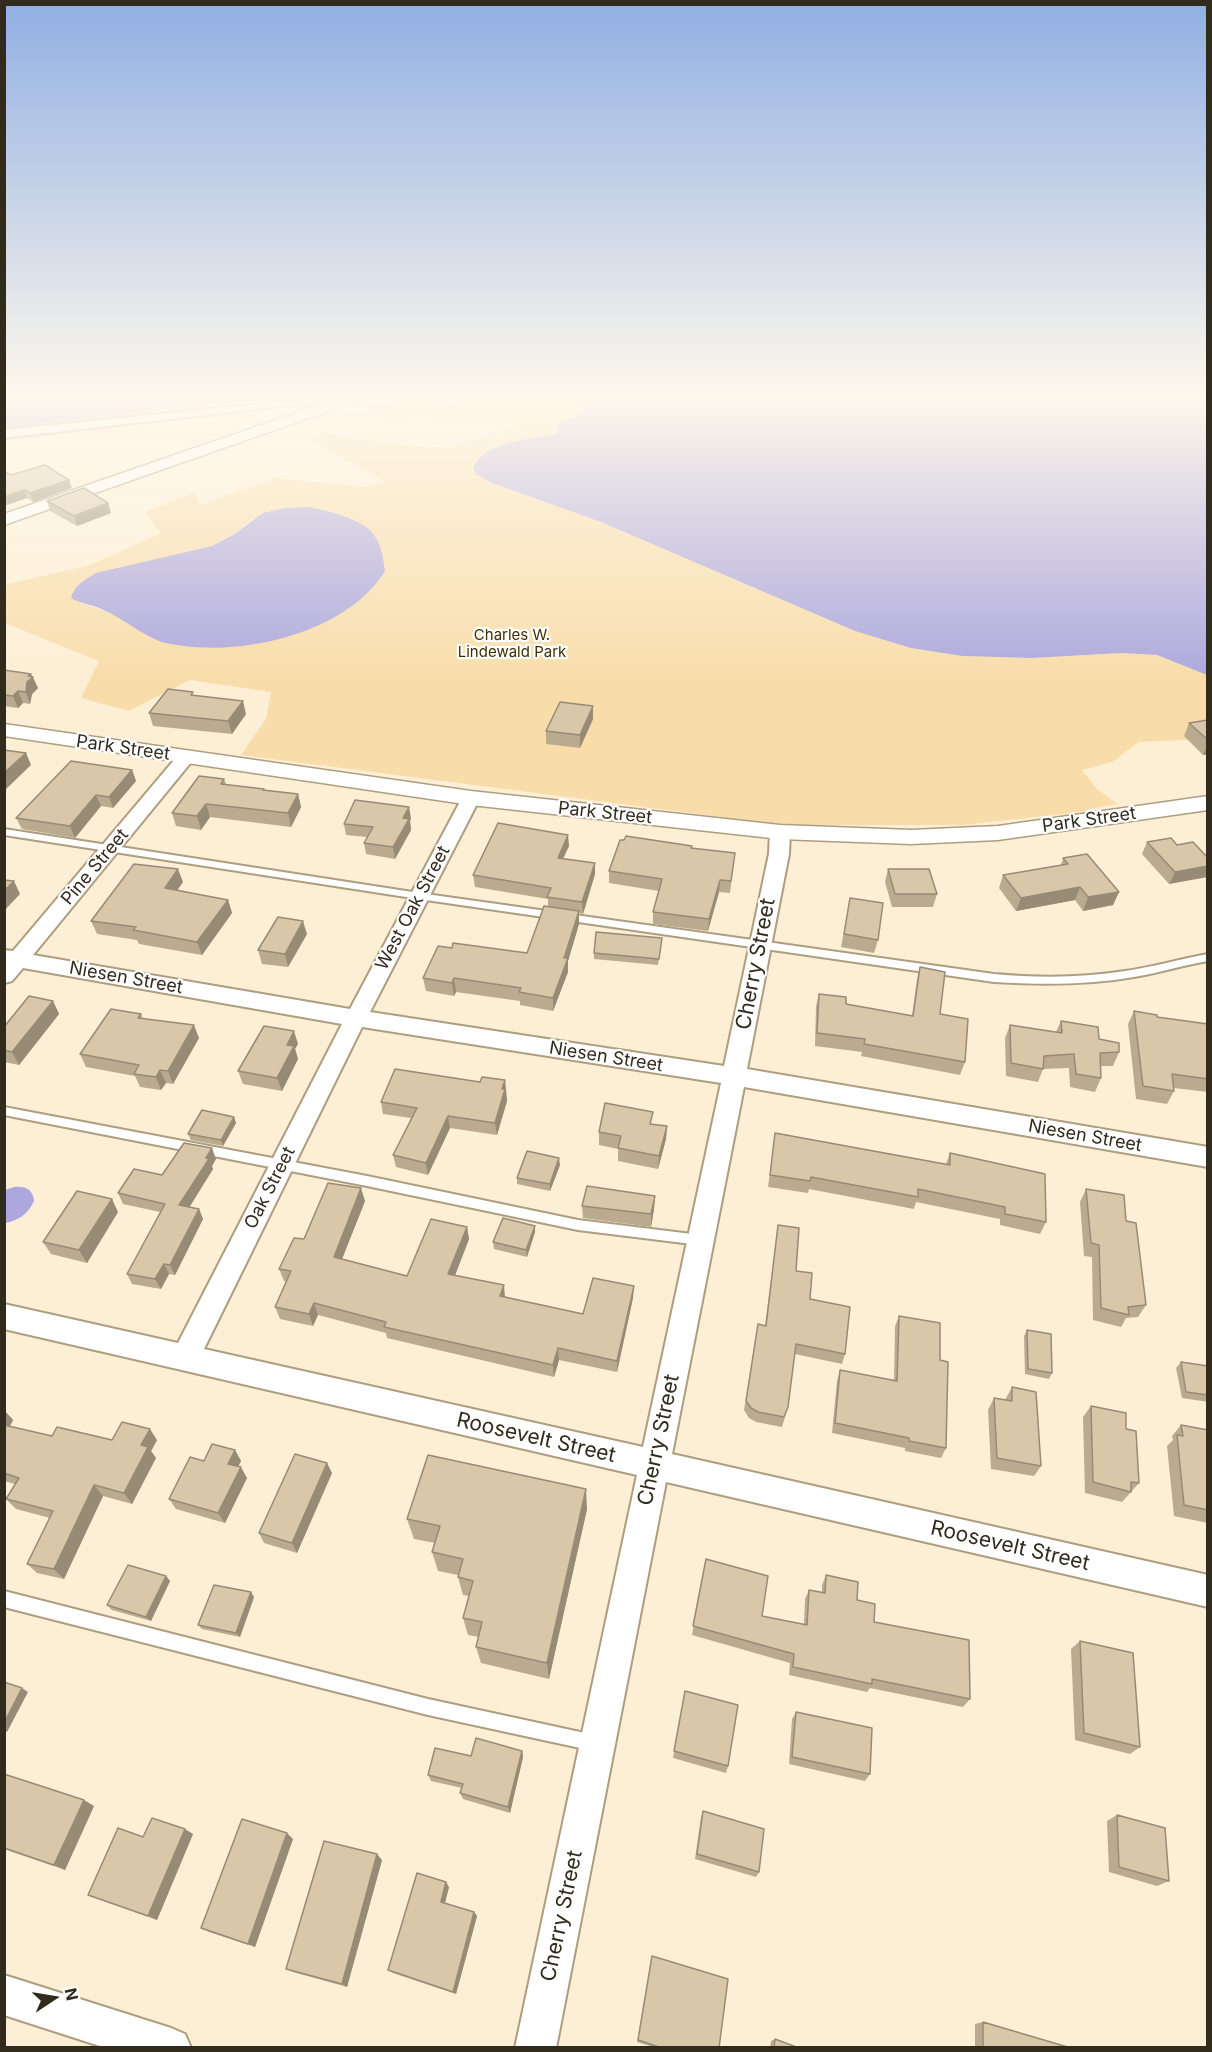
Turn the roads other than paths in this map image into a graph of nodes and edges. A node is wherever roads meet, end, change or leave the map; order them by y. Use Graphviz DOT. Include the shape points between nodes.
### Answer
graph roads {
  1 [pos="85,492"];
  2 [pos="4,520"];
  3 [pos="4,730"];
  4 [pos="186,757"];
  5 [pos="471,798"];
  6 [pos="1208,803"];
  7 [pos="4,832"];
  8 [pos="780,832"];
  9 [pos="111,847"];
  10 [pos="419,896"];
  11 [pos="759,944"];
  12 [pos="1208,957"];
  13 [pos="9,964"];
  14 [pos="355,1018"];
  15 [pos="734,1076"];
  16 [pos="4,1111"];
  17 [pos="1208,1157"];
  18 [pos="282,1164"];
  19 [pos="700,1240"];
  20 [pos="4,1316"];
  21 [pos="185,1358"];
  22 [pos="654,1465"];
  23 [pos="1208,1591"];
  24 [pos="4,1599"];
  25 [pos="598,1744"];
  26 [pos="4,1995"];
  27 [pos="171,2048"];
  28 [pos="536,2048"];
  1 -- 2 [label="street"];
  3 -- 4 [label="street, Park Street"];
  4 -- 5 [label="street, Park Street"];
  4 -- 9 [label="street, Pine Street"];
  5 -- 8 [label="street, Park Street"];
  5 -- 10 [label="street, West Oak Street"];
  6 -- 8 [label="street, Park Street" via="998,833 911,837"];
  7 -- 9 [label="lane"];
  8 -- 11 [label="street, Cherry Street" via="779,854"];
  9 -- 10 [label="lane"];
  9 -- 13 [label="street, Pine Street"];
  10 -- 11 [label="lane"];
  10 -- 14 [label="street, West Oak Street"];
  11 -- 12 [label="lane" via="1039,982 1126,975"];
  11 -- 15 [label="street, Cherry Street"];
  13 -- 14 [label="street, Niesen Street"];
  14 -- 15 [label="street, Niesen Street"];
  14 -- 18 [label="street, Oak Street"];
  15 -- 17 [label="street, Niesen Street"];
  15 -- 19 [label="street, Cherry Street"];
  16 -- 18 [label="lane"];
  18 -- 19 [label="lane" via="578,1225"];
  18 -- 21 [label="street, Oak Street"];
  19 -- 22 [label="street, Cherry Street"];
  20 -- 21 [label="street, Roosevelt Street"];
  21 -- 22 [label="street, Roosevelt Street"];
  22 -- 23 [label="street, Roosevelt Street"];
  22 -- 25 [label="street, Cherry Street"];
  24 -- 25 [label="lane" via="428,1707"];
  25 -- 28 [label="street, Cherry Street"];
  26 -- 27 [label="street"];
}
